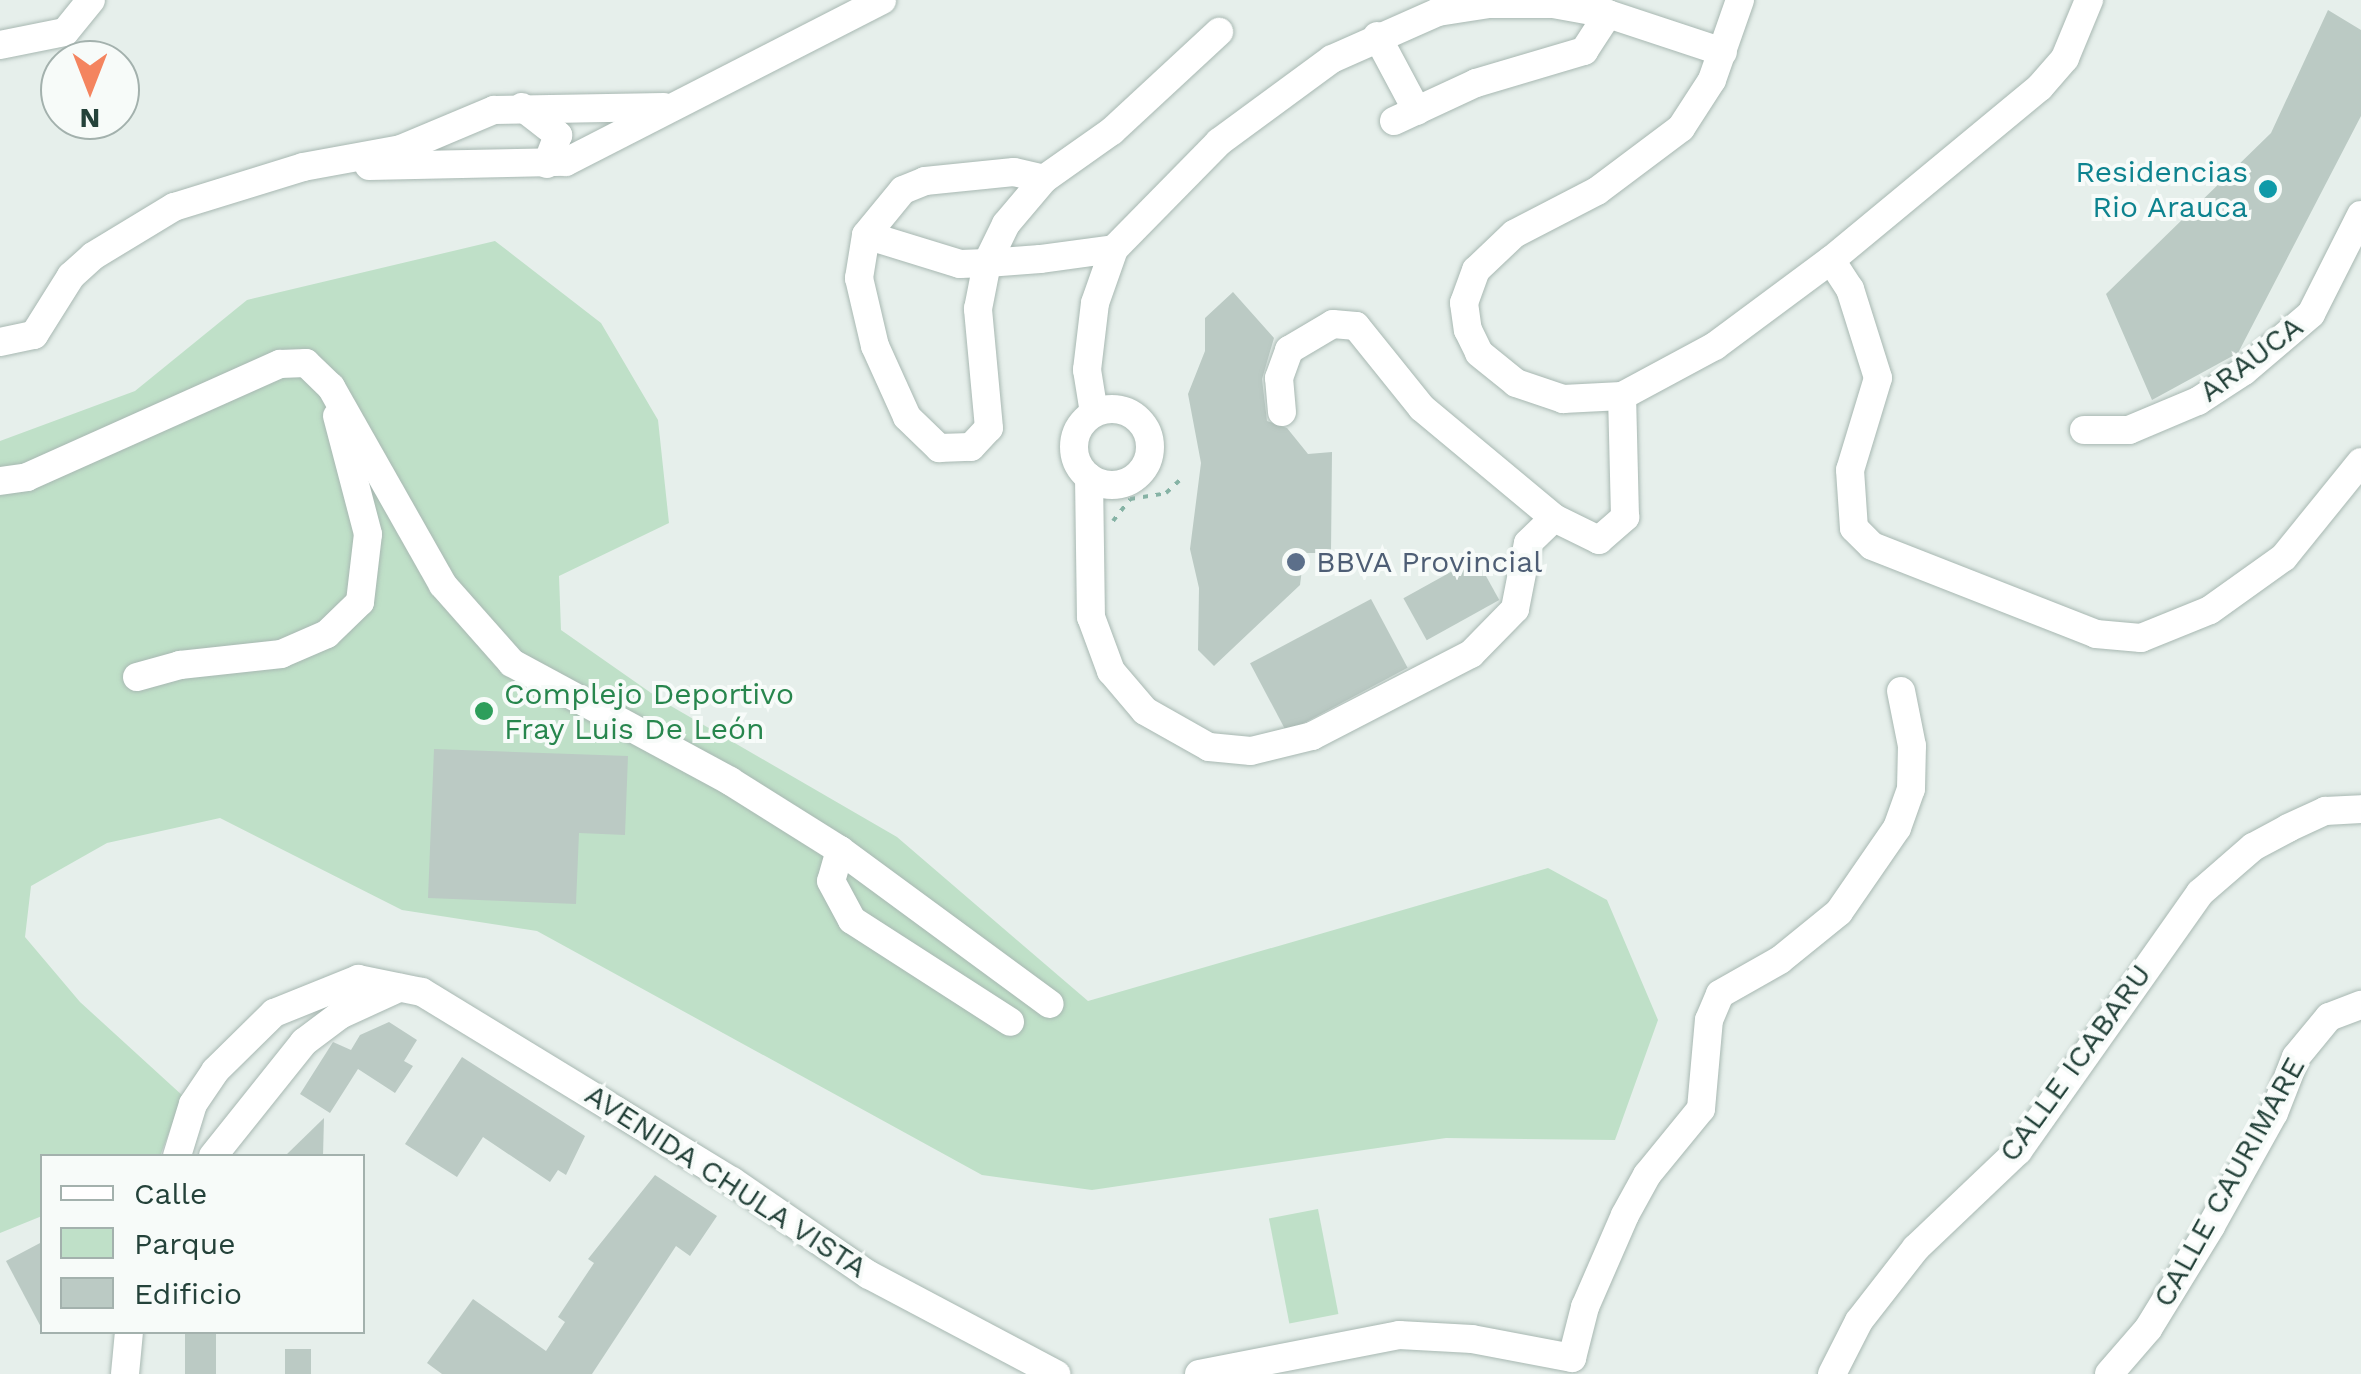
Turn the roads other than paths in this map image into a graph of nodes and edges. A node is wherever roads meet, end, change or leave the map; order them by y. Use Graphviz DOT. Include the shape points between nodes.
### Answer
graph roads {
  1 [pos="92,0"];
  2 [pos="882,0"];
  3 [pos="1740,0"];
  4 [pos="2088,0"];
  5 [pos="1608,14"];
  6 [pos="1219,32"];
  7 [pos="1377,36"];
  8 [pos="0,45"];
  9 [pos="1723,52"];
  10 [pos="521,107"];
  11 [pos="664,108"];
  12 [pos="478,114"];
  13 [pos="348,162"];
  14 [pos="547,164"];
  15 [pos="496,168"];
  16 [pos="1044,179"];
  17 [pos="2361,215"];
  18 [pos="866,235"];
  19 [pos="1114,249"];
  20 [pos="1831,260"];
  21 [pos="987,263"];
  22 [pos="0,342"];
  23 [pos="331,386"];
  24 [pos="1622,396"];
  25 [pos="1282,412"];
  26 [pos="1094,413"];
  27 [pos="2084,430"];
  28 [pos="2361,462"];
  29 [pos="1089,477"];
  30 [pos="0,480"];
  31 [pos="1554,518"];
  32 [pos="137,677"];
  33 [pos="1902,691"];
  34 [pos="2361,809"];
  35 [pos="840,850"];
  36 [pos="399,988"];
  37 [pos="1050,1004"];
  38 [pos="2361,1005"];
  39 [pos="1010,1022"];
  40 [pos="178,1154"];
  41 [pos="215,1154"];
  42 [pos="129,1334"];
  43 [pos="1580,1366"];
  44 [pos="125,1374"];
  45 [pos="1056,1374"];
  46 [pos="1199,1374"];
  47 [pos="1832,1374"];
  48 [pos="2109,1374"];
  1 -- 8 [label="street" via="65,32"];
  2 -- 11 [label="street"];
  3 -- 9 [label="street"];
  4 -- 20 [label="street" via="2065,58 2040,87"];
  5 -- 7 [label="street" via="1553,4 1490,4 1438,12"];
  5 -- 7 [label="street" via="1584,51 1476,83 1405,116"];
  5 -- 9 [label="street"];
  6 -- 16 [label="street" via="1112,131"];
  7 -- 19 [label="street" via="1302,80 1220,142"];
  9 -- 24 [label="street" via="1681,128 1597,191 1514,234 1489,253 1468,286 1464,303 1474,341 1516,383 1563,399"];
  10 -- 11 [label="street" via="628,113"];
  10 -- 12 [label="street"];
  10 -- 14 [label="street" via="554,126 557,146"];
  11 -- 14 [label="street" via="566,162"];
  12 -- 13 [label="street" via="401,149"];
  12 -- 15 [label="street" via="470,144"];
  13 -- 15 [label="street"];
  13 -- 22 [label="street" via="257,178 144,222 71,276 34,335"];
  14 -- 15 [label="street"];
  16 -- 18 [label="street" via="1014,172 925,181 903,190"];
  16 -- 21 [label="street" via="1006,224"];
  17 -- 27 [label="street, ARAUCA" via="2340,268 2311,314 2244,371 2198,402 2129,430"];
  18 -- 21 [label="street" via="944,260"];
  18 -- 21 [label="street" via="859,278 875,346 907,417 939,448 971,446 990,428 978,310"];
  19 -- 21 [label="street"];
  19 -- 26 [label="street" via="1095,302 1087,370"];
  20 -- 24 [label="street" via="1714,346"];
  20 -- 28 [label="street" via="1850,288 1878,378 1850,470 1854,528 1872,546 2096,634 2167,632 2221,603 2284,557"];
  23 -- 30 [label="street" via="306,363 280,364 26,477"];
  23 -- 32 [label="street" via="368,534 360,602 327,634 281,654 180,665"];
  23 -- 35 [label="street" via="443,585 512,663 730,781"];
  24 -- 31 [label="street" via="1625,517 1599,540"];
  25 -- 31 [label="street" via="1279,378 1289,350 1333,324 1356,326 1422,408"];
  26 -- 29 [label="street" via="1083,422 1074,448"];
  26 -- 29 [label="street" via="1134,415 1151,449 1131,480 1107,484"];
  29 -- 31 [label="street" via="1091,617 1112,670 1145,711 1209,747 1251,751 1312,736 1471,654 1514,609 1528,543"];
  33 -- 43 [label="street" via="1911,788 1897,828 1838,912 1780,960 1720,994 1709,1020 1701,1109 1647,1175 1625,1215 1585,1306"];
  34 -- 47 [label="street, CALLE ICABARU" via="2325,811 2264,841 2200,893 2018,1152 1916,1248 1859,1320"];
  35 -- 37 [label="street"];
  35 -- 39 [label="street" via="831,881 852,920"];
  36 -- 40 [label="street, AVENIDA CHULA VISTA" via="358,979 274,1013 215,1071 192,1104"];
  36 -- 41 [label="street" via="340,1015 304,1042"];
  36 -- 45 [label="street, AVENIDA CHULA VISTA" via="422,992 489,1028 869,1275"];
  38 -- 48 [label="street, CALLE CAURIMARE" via="2329,1017 2296,1057 2274,1112 2211,1226 2148,1329"];
  42 -- 44 [label="street"];
  43 -- 46 [label="street" via="1472,1338 1399,1336"];
}
